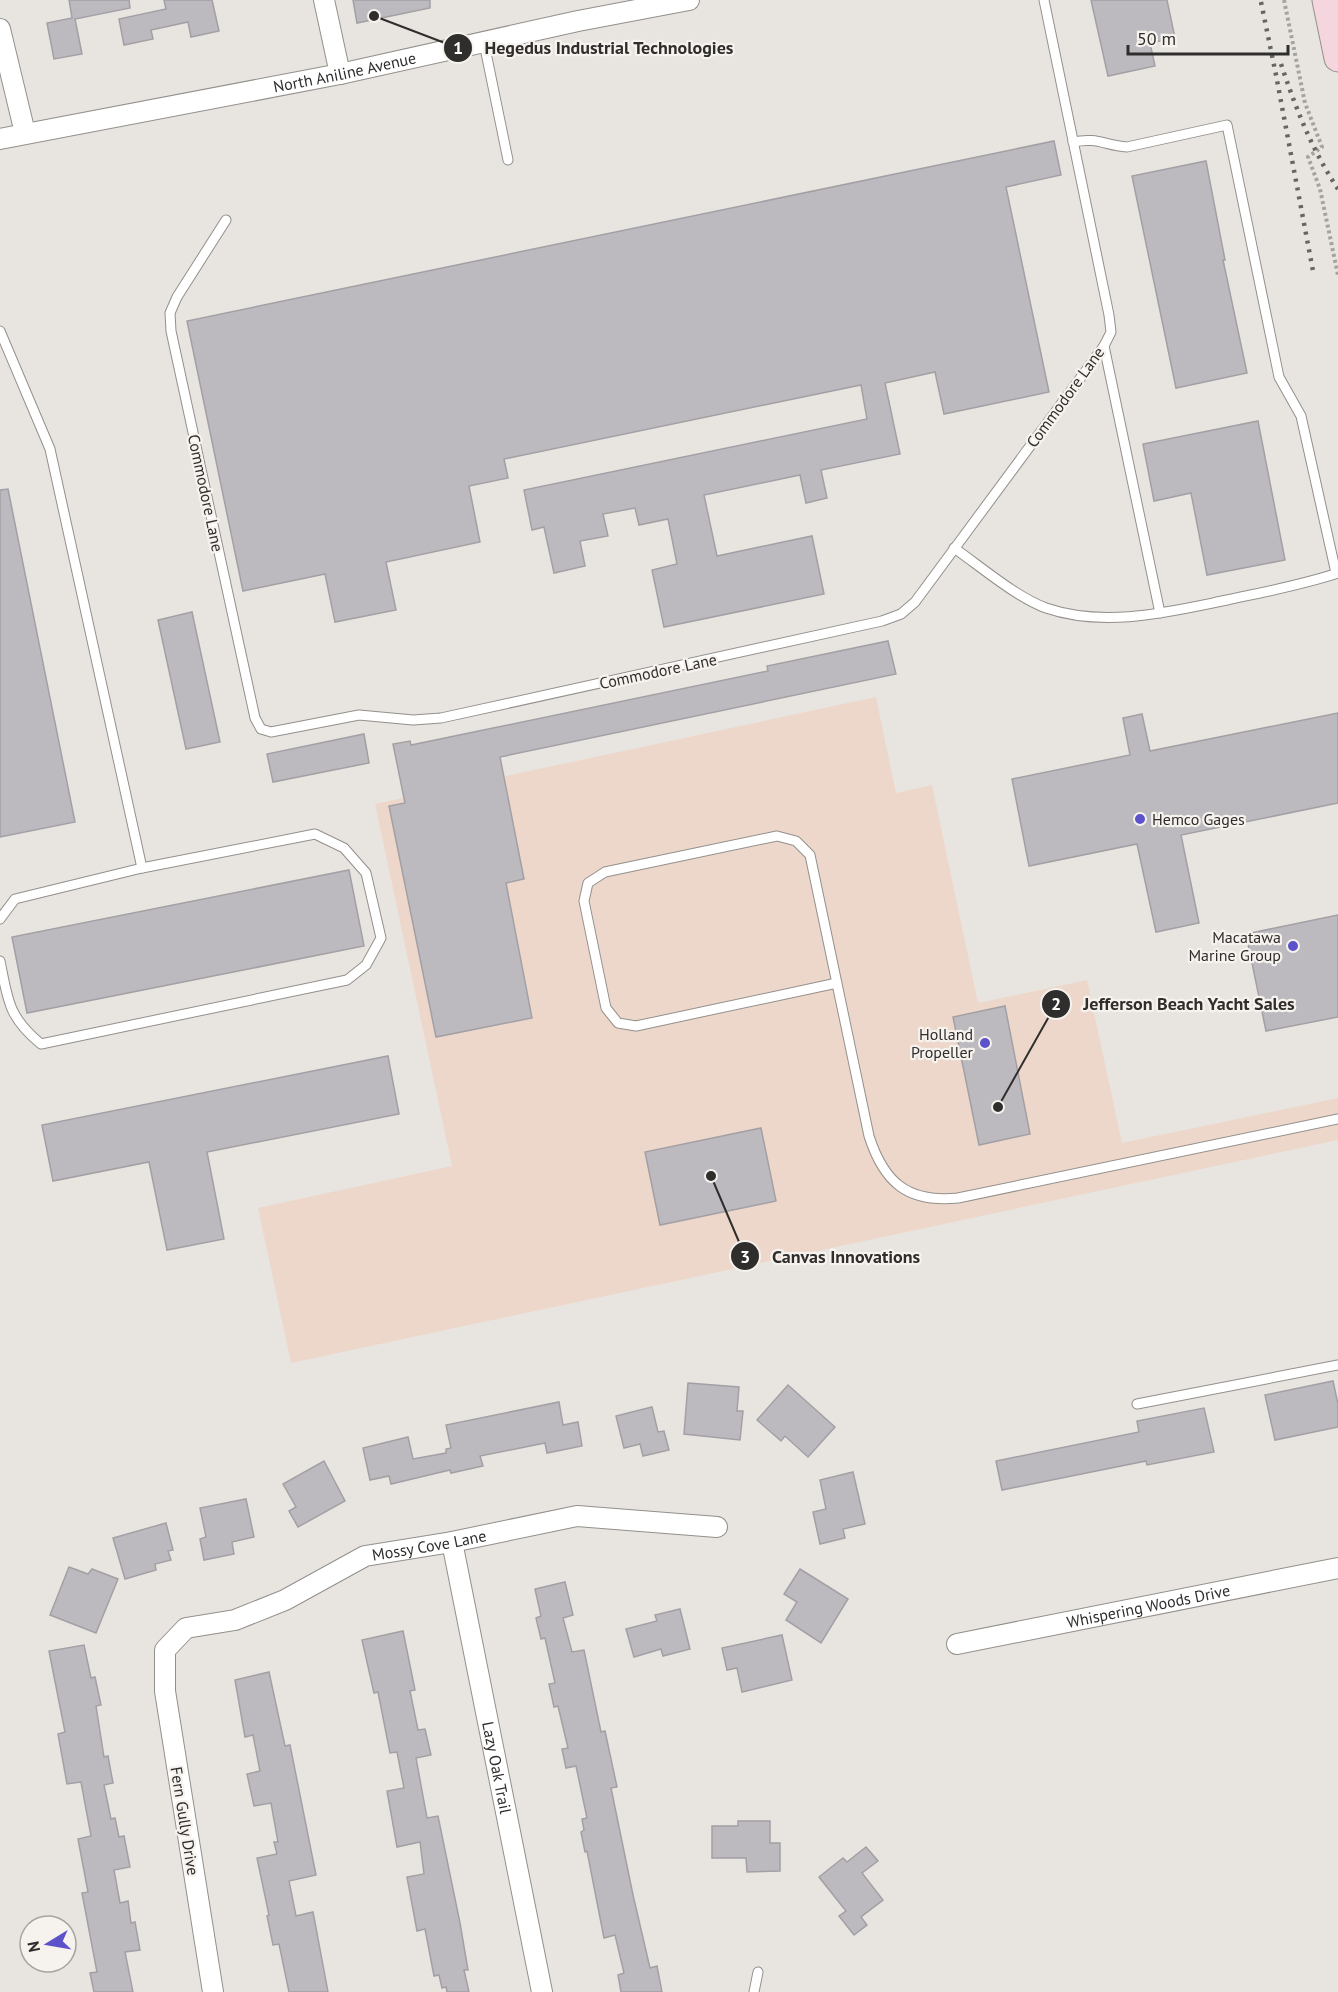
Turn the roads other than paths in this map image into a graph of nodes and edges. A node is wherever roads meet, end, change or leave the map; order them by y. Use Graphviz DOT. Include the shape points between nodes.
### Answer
graph roads {
  1 [pos="324,0"];
  2 [pos="690,0"];
  3 [pos="1044,0"];
  4 [pos="1326,0"];
  5 [pos="0,29"];
  6 [pos="484,43"];
  7 [pos="1338,58"];
  8 [pos="340,74"];
  9 [pos="25,133"];
  10 [pos="0,139"];
  11 [pos="1073,142"];
  12 [pos="508,160"];
  13 [pos="226,220"];
  14 [pos="0,331"];
  15 [pos="1104,346"];
  16 [pos="4,353"];
  17 [pos="954,548"];
  18 [pos="1337,573"];
  19 [pos="1160,613"];
  20 [pos="142,868"];
  21 [pos="0,919"];
  22 [pos="0,961"];
  23 [pos="837,984"];
  24 [pos="1338,1119"];
  25 [pos="1338,1365"];
  26 [pos="1137,1404"];
  27 [pos="717,1527"];
  28 [pos="452,1542"];
  29 [pos="1338,1568"];
  30 [pos="957,1644"];
  31 [pos="165,1650"];
  32 [pos="758,1972"];
  33 [pos="213,1992"];
  34 [pos="542,1992"];
  35 [pos="754,1992"];
  1 -- 8 [label="street"];
  2 -- 6 [label="street, North Aniline Avenue"];
  3 -- 11 [label="lane, Commodore Lane"];
  4 -- 7 [label="street"];
  5 -- 9 [label="street"];
  6 -- 8 [label="street, North Aniline Avenue"];
  6 -- 12 [label="lane"];
  8 -- 9 [label="street, North Aniline Avenue"];
  9 -- 10 [label="street, North Aniline Avenue"];
  11 -- 15 [label="lane, Commodore Lane" via="1109,315 1111,332"];
  11 -- 18 [label="lane" via="1096,139 1111,146 1127,147 1227,124 1279,377 1301,416"];
  13 -- 17 [label="lane, Commodore Lane" via="177,297 170,313 171,331 255,718 261,729 271,732 359,715 413,720 441,718 882,621 902,614 915,602"];
  14 -- 16 [label="lane"];
  15 -- 17 [label="lane, Commodore Lane"];
  15 -- 19 [label="lane"];
  16 -- 20 [label="lane" via="50,449"];
  17 -- 19 [label="lane" via="1024,597 1045,607 1098,616"];
  18 -- 19 [label="lane" via="1303,584"];
  20 -- 21 [label="lane" via="15,899"];
  20 -- 22 [label="lane" via="315,834 344,848 366,873 381,938 366,965 347,980 41,1044 25,1031 9,1007"];
  23 -- 23 [label="lane" via="810,855 796,841 777,836 605,872 588,883 584,901 606,1008 618,1023 636,1026"];
  23 -- 24 [label="lane" via="874,1152 891,1179 915,1196 958,1198"];
  25 -- 26 [label="lane"];
  27 -- 28 [label="street, Mossy Cove Lane" via="577,1516"];
  28 -- 31 [label="street, Mossy Cove Lane" via="365,1556 285,1600 234,1620 186,1628"];
  28 -- 34 [label="street, Lazy Oak Trail"];
  29 -- 30 [label="street, Whispering Woods Drive"];
  31 -- 33 [label="street, Fern Gully Drive" via="171,1734"];
  32 -- 35 [label="lane"];
}
